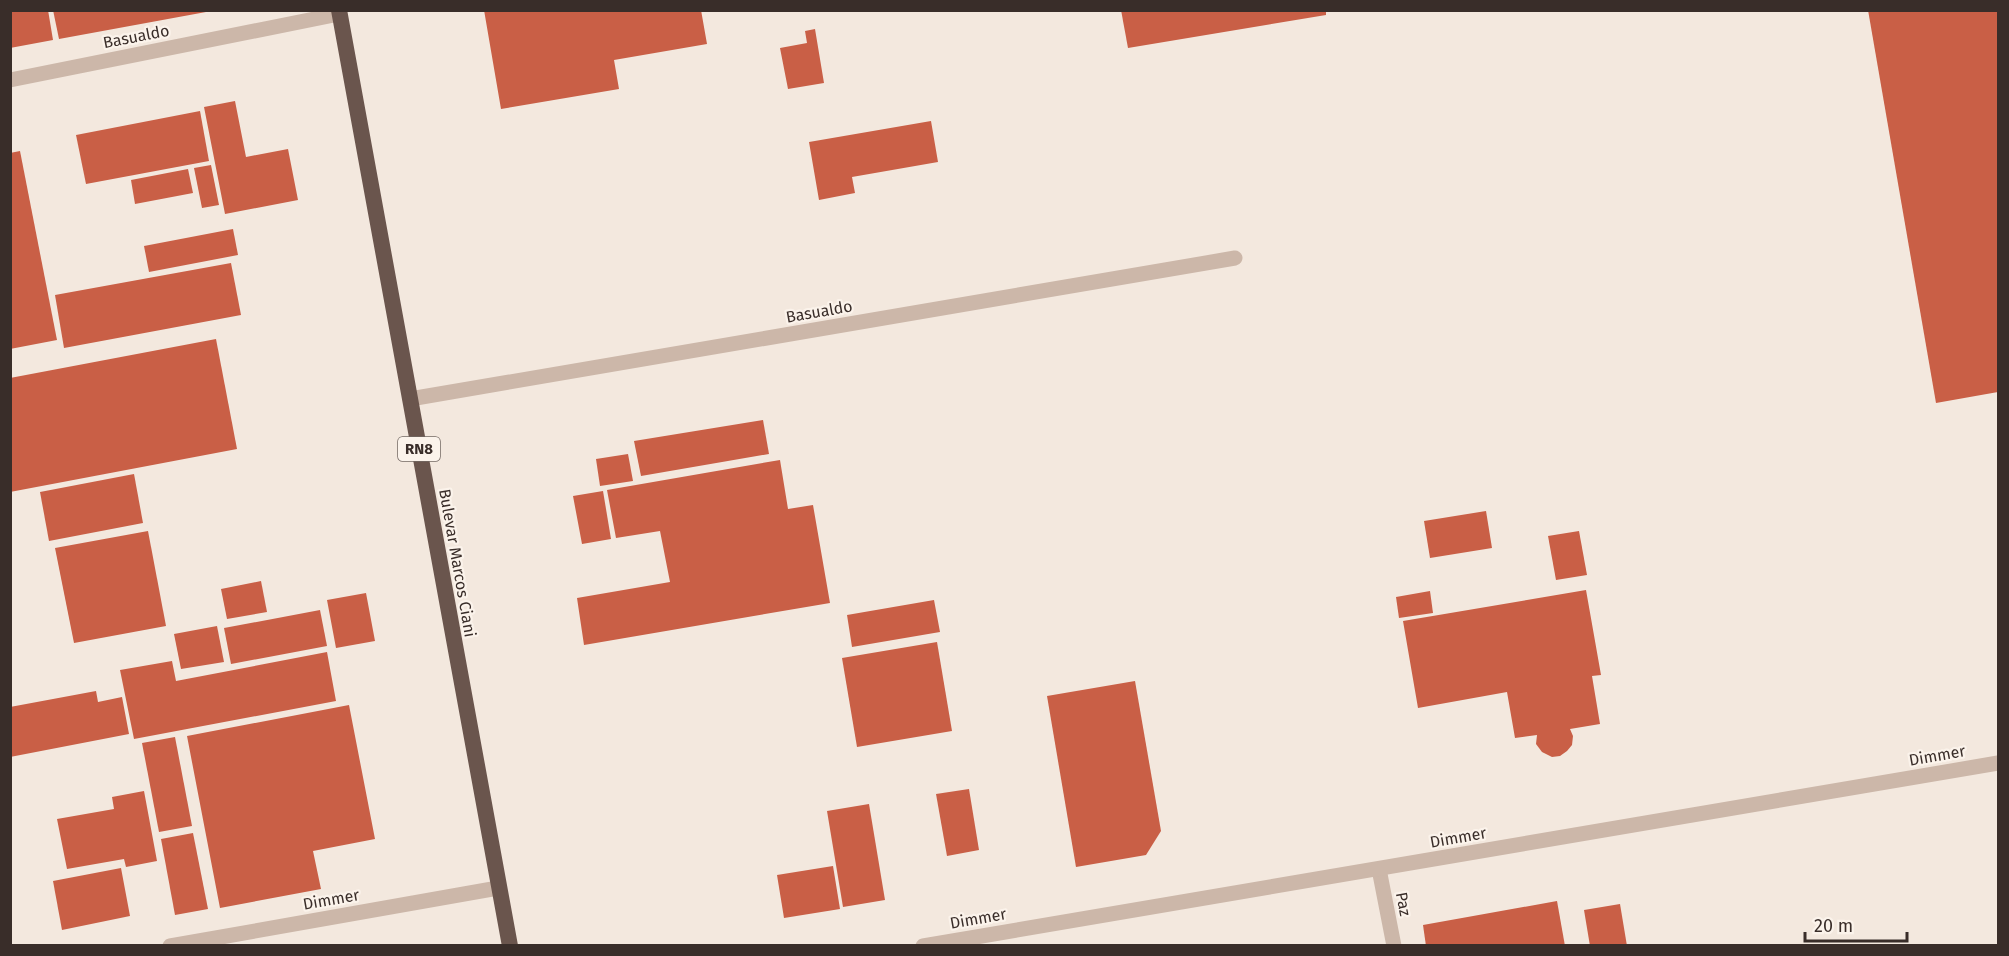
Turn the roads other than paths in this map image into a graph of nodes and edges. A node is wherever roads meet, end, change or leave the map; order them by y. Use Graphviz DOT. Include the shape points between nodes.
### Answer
graph roads {
  1 [pos="339,12"];
  2 [pos="10,80"];
  3 [pos="1235,258"];
  4 [pos="410,399"];
  5 [pos="1998,763"];
  6 [pos="1379,869"];
  7 [pos="498,888"];
  8 [pos="170,945"];
  9 [pos="510,945"];
  10 [pos="922,945"];
  11 [pos="1394,945"];
  1 -- 2 [label="street, Basualdo"];
  1 -- 4 [label="highway, Bulevar Marcos Ciani / RN8"];
  3 -- 4 [label="street, Basualdo"];
  4 -- 7 [label="highway, Bulevar Marcos Ciani / RN8"];
  5 -- 6 [label="street, Dimmer"];
  6 -- 10 [label="street, Dimmer"];
  6 -- 11 [label="street, Paz"];
  7 -- 8 [label="street, Dimmer"];
  7 -- 9 [label="highway, Bulevar Marcos Ciani / RN8"];
}
